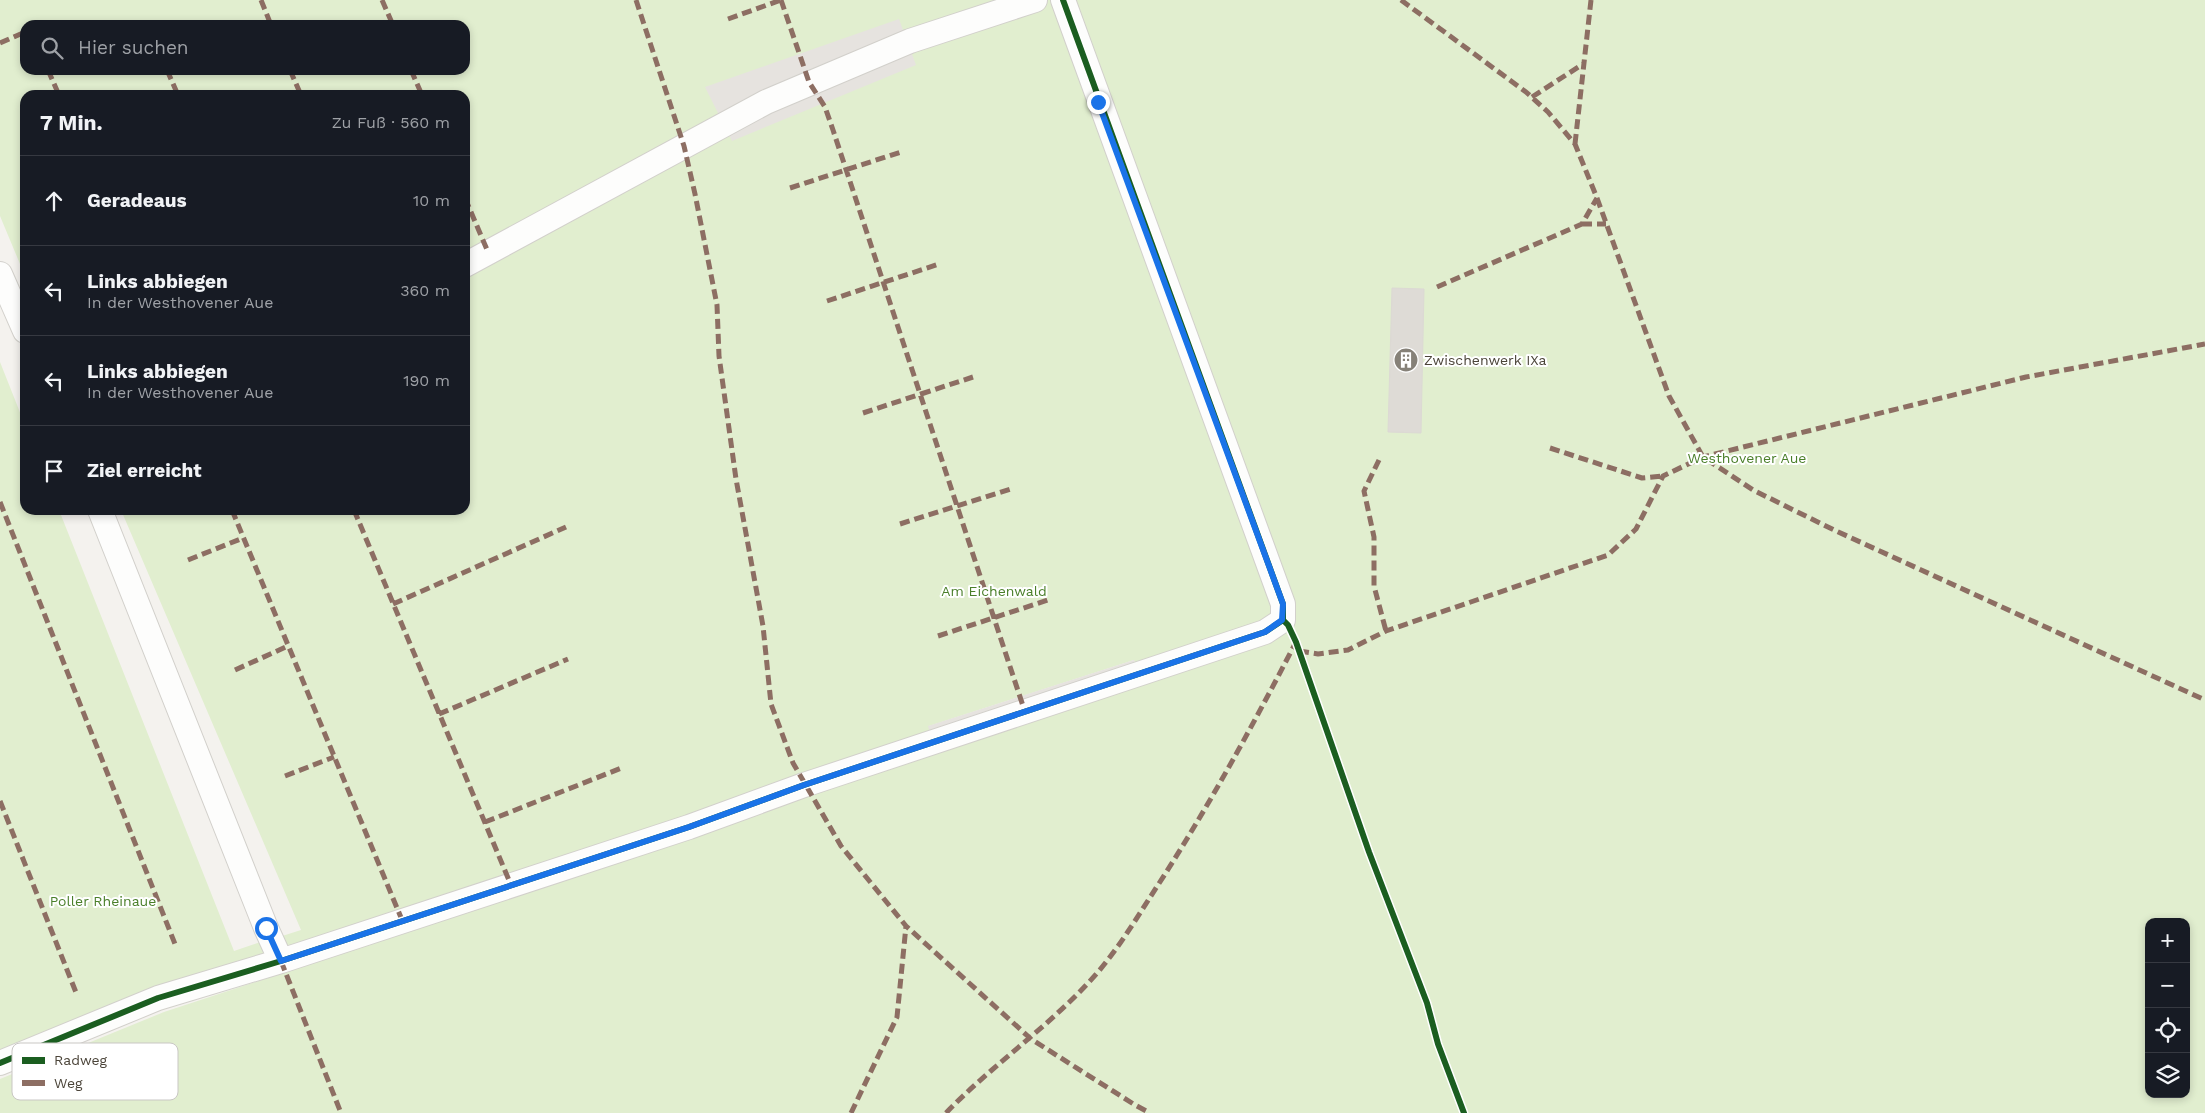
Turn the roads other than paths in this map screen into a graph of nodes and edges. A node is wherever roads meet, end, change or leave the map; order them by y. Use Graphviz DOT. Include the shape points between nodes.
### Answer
graph roads {
  1 [pos="1035,0"];
  2 [pos="1063,0"];
  3 [pos="470,262"];
  4 [pos="0,274"];
  5 [pos="20,320"];
  6 [pos="102,515"];
  7 [pos="281,961"];
  8 [pos="49,1043"];
  9 [pos="12,1058"];
  10 [pos="0,1063"];
  1 -- 3 [label="street" via="910,41 766,102"];
  2 -- 7 [label="street" via="1283,604 1282,620 1265,632"];
  4 -- 5 [label="street"];
  6 -- 7 [label="street"];
  7 -- 8 [label="street" via="158,998"];
  9 -- 10 [label="street"];
}
